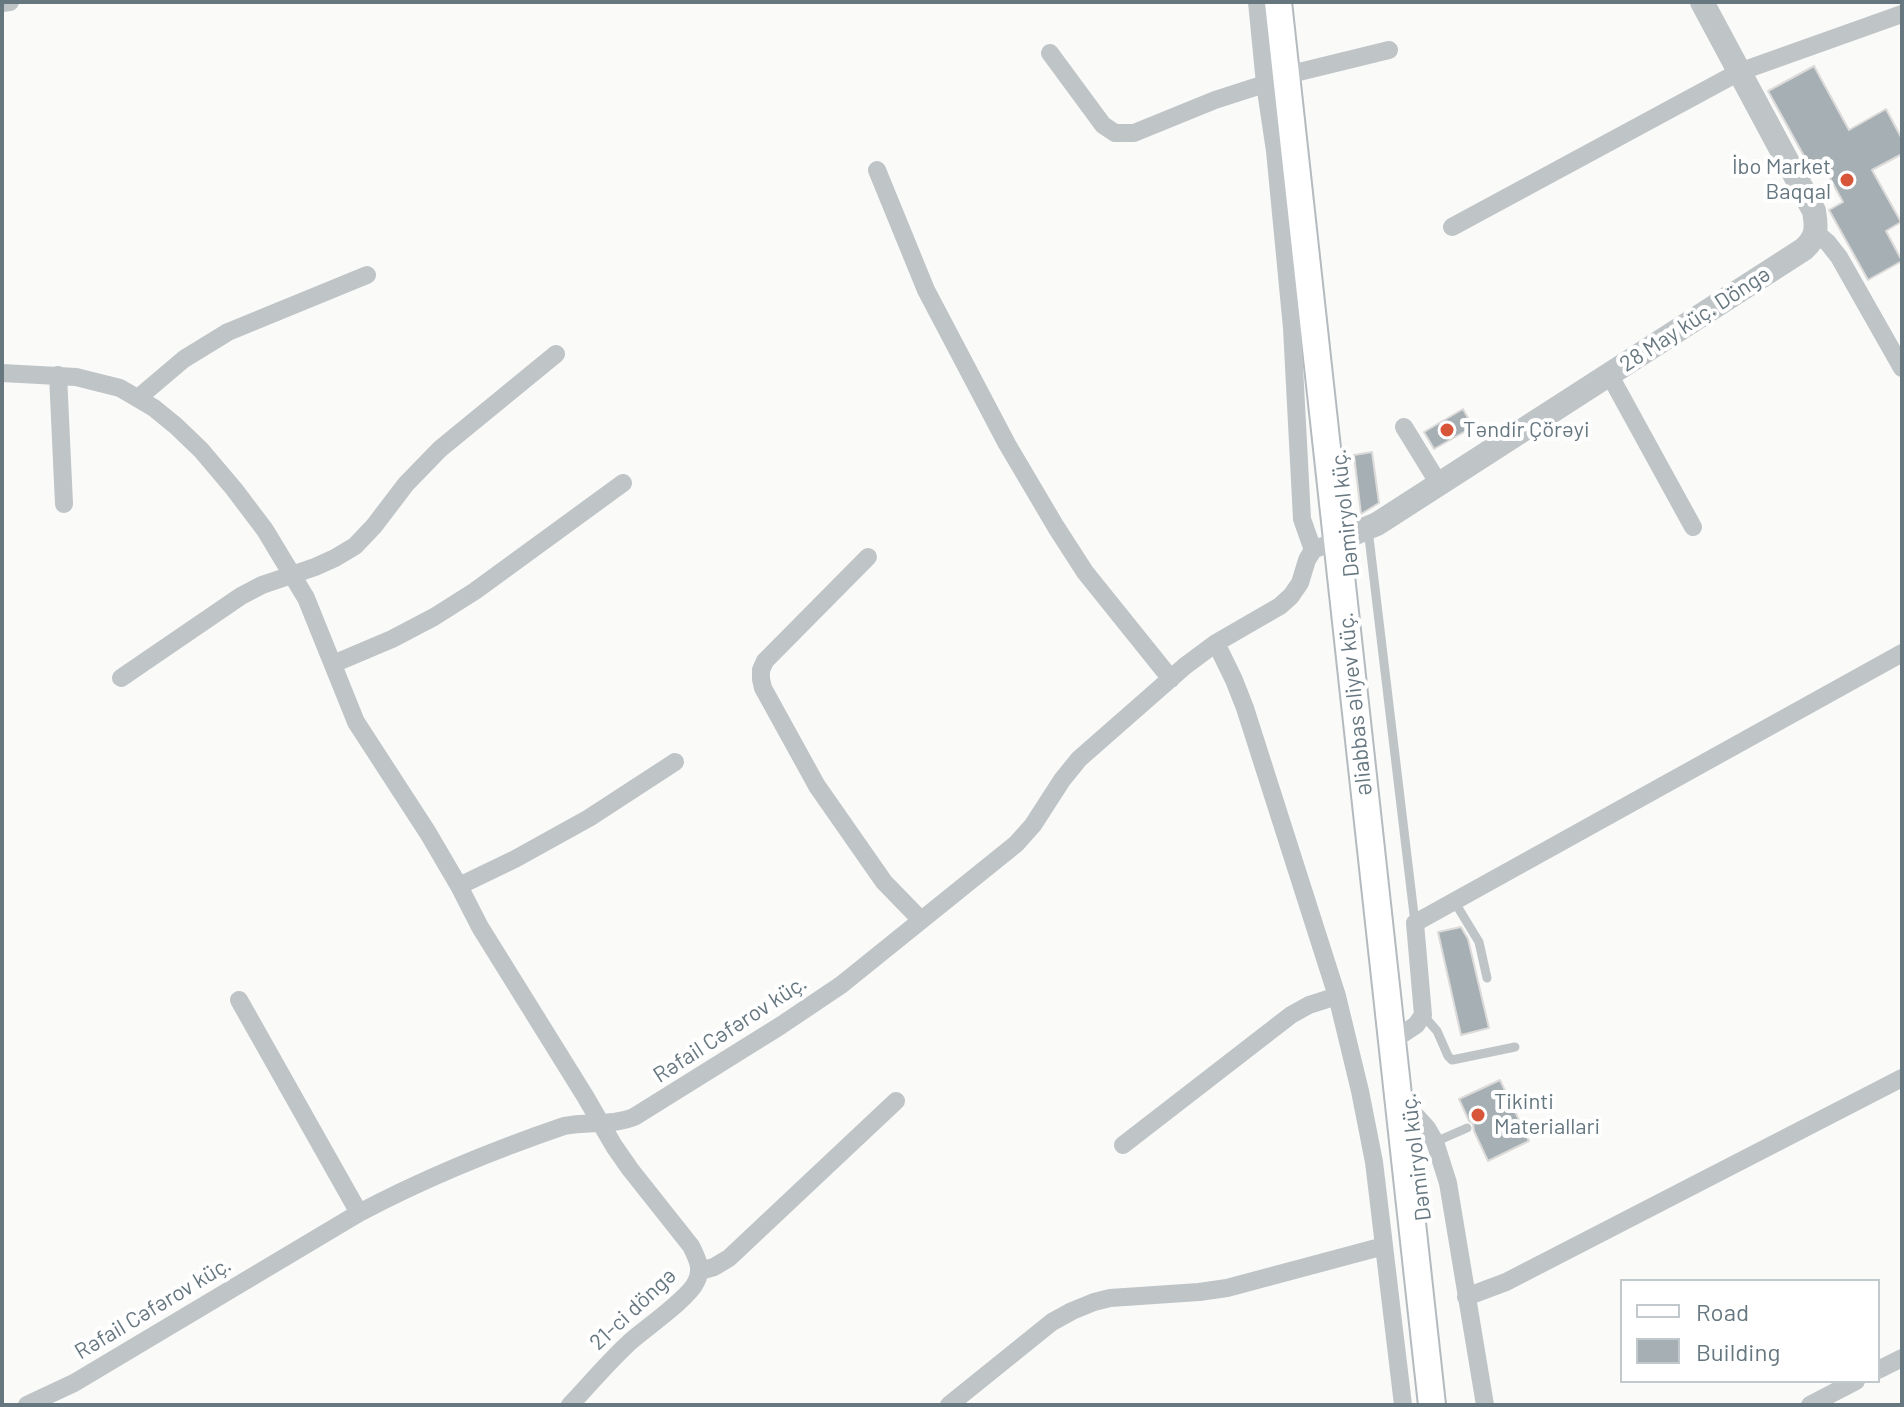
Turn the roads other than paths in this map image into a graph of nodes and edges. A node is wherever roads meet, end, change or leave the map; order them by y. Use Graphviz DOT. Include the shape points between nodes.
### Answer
graph roads {
  1 [pos="10,2"];
  2 [pos="1257,2"];
  3 [pos="1278,2"];
  4 [pos="1291,2"];
  5 [pos="1702,2"];
  6 [pos="2,3"];
  7 [pos="1902,14"];
  8 [pos="1389,50"];
  9 [pos="1050,53"];
  10 [pos="1739,72"];
  11 [pos="1283,78"];
  12 [pos="877,170"];
  13 [pos="1452,227"];
  14 [pos="1816,233"];
  15 [pos="367,275"];
  16 [pos="556,354"];
  17 [pos="1902,368"];
  18 [pos="2,373"];
  19 [pos="1609,374"];
  20 [pos="58,375"];
  21 [pos="138,398"];
  22 [pos="1404,427"];
  23 [pos="623,483"];
  24 [pos="1439,484"];
  25 [pos="64,504"];
  26 [pos="1693,527"];
  27 [pos="1341,539"];
  28 [pos="868,557"];
  29 [pos="293,574"];
  30 [pos="1216,643"];
  31 [pos="1902,653"];
  32 [pos="333,664"];
  33 [pos="121,678"];
  34 [pos="1171,679"];
  35 [pos="675,762"];
  36 [pos="459,886"];
  37 [pos="1454,901"];
  38 [pos="921,920"];
  39 [pos="1415,923"];
  40 [pos="1487,978"];
  41 [pos="1337,996"];
  42 [pos="239,1000"];
  43 [pos="1423,1015"];
  44 [pos="1401,1035"];
  45 [pos="1515,1047"];
  46 [pos="1902,1078"];
  47 [pos="896,1101"];
  48 [pos="1411,1115"];
  49 [pos="600,1123"];
  50 [pos="1467,1128"];
  51 [pos="1435,1142"];
  52 [pos="1123,1145"];
  53 [pos="359,1213"];
  54 [pos="1384,1246"];
  55 [pos="700,1271"];
  56 [pos="1466,1297"];
  57 [pos="1902,1358"];
  58 [pos="1880,1369"];
  59 [pos="1852,1383"];
  60 [pos="27,1405"];
  61 [pos="570,1405"];
  62 [pos="949,1405"];
  63 [pos="1403,1405"];
  64 [pos="1432,1405"];
  65 [pos="1444,1405"];
  66 [pos="1485,1405"];
  67 [pos="1810,1405"];
  1 -- 6 [label="street"];
  2 -- 11 [label="street"];
  3 -- 11 [label="main road, Əliabbas Əliyev küç."];
  4 -- 11 [label="main road"];
  5 -- 10 [label="street"];
  7 -- 10 [label="street"];
  8 -- 11 [label="street"];
  9 -- 11 [label="street" via="1103,125 1115,133 1134,133"];
  10 -- 13 [label="street"];
  10 -- 14 [label="street" via="1814,211"];
  11 -- 27 [label="main road, Əliabbas Əliyev küç."];
  12 -- 34 [label="street" via="926,290 1007,444 1085,572"];
  14 -- 17 [label="street" via="1839,257"];
  14 -- 19 [label="street, 28 May küç. Döngə" via="1804,249"];
  15 -- 21 [label="street" via="228,332 184,359"];
  16 -- 29 [label="street" via="440,449 355,546"];
  18 -- 20 [label="street, 21-ci döngə"];
  19 -- 24 [label="street, 28 May küç. Döngə"];
  19 -- 26 [label="street"];
  20 -- 21 [label="street, 21-ci döngə" via="96,381"];
  20 -- 25 [label="street"];
  21 -- 29 [label="street, 21-ci döngə" via="201,450"];
  22 -- 24 [label="street"];
  23 -- 32 [label="street" via="434,617"];
  24 -- 27 [label="street, 28 May küç. Döngə"];
  27 -- 30 [label="street, Rəfail Cəfərov küç." via="1307,560 1300,583 1280,606"];
  27 -- 39 [label="lane"];
  27 -- 44 [label="main road, Dəmiryol küç."];
  27 -- 64 [label="main road, Əliabbas Əliyev küç."];
  28 -- 38 [label="street" via="765,661 761,679 817,786 884,882"];
  29 -- 32 [label="street, 21-ci döngə"];
  29 -- 33 [label="street" via="241,596"];
  30 -- 34 [label="street, Rəfail Cəfərov küç."];
  30 -- 41 [label="street" via="1245,708"];
  31 -- 37 [label="street"];
  32 -- 36 [label="street, 21-ci döngə" via="356,722"];
  34 -- 38 [label="street, Rəfail Cəfərov küç." via="1079,759 1016,844"];
  35 -- 36 [label="street" via="589,818"];
  36 -- 49 [label="street, 21-ci döngə"];
  37 -- 39 [label="street"];
  37 -- 40 [label="lane" via="1479,942"];
  38 -- 49 [label="street, Rəfail Cəfərov küç." via="841,985 756,1042 634,1117"];
  39 -- 43 [label="street"];
  41 -- 52 [label="street" via="1291,1015"];
  41 -- 54 [label="street" via="1374,1162"];
  42 -- 53 [label="street"];
  43 -- 44 [label="street"];
  43 -- 45 [label="lane" via="1452,1060"];
  44 -- 48 [label="main road, Dəmiryol küç."];
  46 -- 56 [label="street" via="1506,1282"];
  47 -- 55 [label="street" via="729,1258"];
  48 -- 51 [label="street"];
  48 -- 65 [label="main road, Dəmiryol küç."];
  49 -- 53 [label="street, Rəfail Cəfərov küç." via="547,1132 443,1172"];
  49 -- 55 [label="street, 21-ci döngə" via="691,1246"];
  50 -- 51 [label="lane"];
  51 -- 56 [label="street" via="1448,1183"];
  53 -- 60 [label="street, Rəfail Cəfərov küç." via="99,1369"];
  54 -- 62 [label="street" via="1227,1288 1094,1302 1052,1322"];
  54 -- 63 [label="street"];
  55 -- 61 [label="street, 21-ci döngə" via="687,1294 629,1343"];
  56 -- 66 [label="street"];
  57 -- 58 [label="street"];
  59 -- 67 [label="street"];
}
